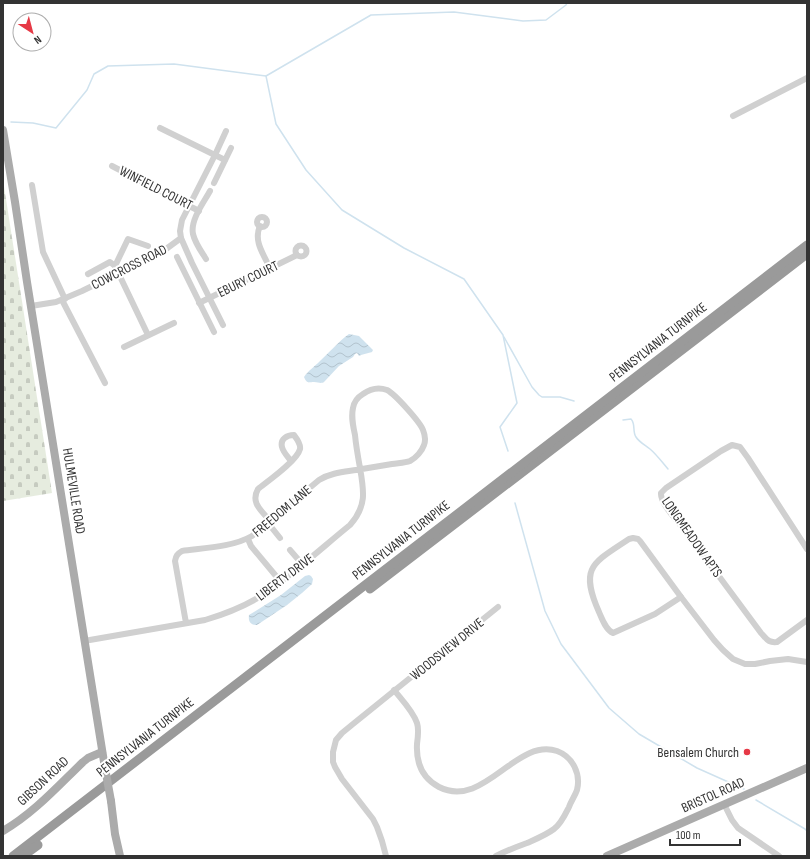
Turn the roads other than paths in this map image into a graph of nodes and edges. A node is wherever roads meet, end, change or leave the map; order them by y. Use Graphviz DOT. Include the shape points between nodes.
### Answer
graph roads {
  1 [pos="807,78"];
  2 [pos="733,116"];
  3 [pos="160,128"];
  4 [pos="3,130"];
  5 [pos="226,131"];
  6 [pos="231,148"];
  7 [pos="215,155"];
  8 [pos="225,160"];
  9 [pos="112,166"];
  10 [pos="214,183"];
  11 [pos="32,185"];
  12 [pos="210,191"];
  13 [pos="189,206"];
  14 [pos="199,211"];
  15 [pos="260,226"];
  16 [pos="181,238"];
  17 [pos="807,245"];
  18 [pos="148,246"];
  19 [pos="297,254"];
  20 [pos="807,254"];
  21 [pos="177,257"];
  22 [pos="206,259"];
  23 [pos="115,266"];
  24 [pos="270,268"];
  25 [pos="118,273"];
  26 [pos="88,274"];
  27 [pos="209,298"];
  28 [pos="64,299"];
  29 [pos="199,303"];
  30 [pos="31,306"];
  31 [pos="174,323"];
  32 [pos="223,325"];
  33 [pos="214,332"];
  34 [pos="148,335"];
  35 [pos="124,347"];
  36 [pos="105,383"];
  37 [pos="291,461"];
  38 [pos="360,469"];
  39 [pos="269,522"];
  40 [pos="280,538"];
  41 [pos="248,539"];
  42 [pos="807,549"];
  43 [pos="290,550"];
  44 [pos="303,565"];
  45 [pos="281,582"];
  46 [pos="681,597"];
  47 [pos="498,607"];
  48 [pos="807,620"];
  49 [pos="186,623"];
  50 [pos="84,641"];
  51 [pos="807,662"];
  52 [pos="394,690"];
  53 [pos="102,752"];
  54 [pos="807,768"];
  55 [pos="724,804"];
  56 [pos="3,831"];
  57 [pos="13,856"];
  58 [pos="24,856"];
  59 [pos="120,856"];
  60 [pos="386,856"];
  61 [pos="496,856"];
  62 [pos="607,856"];
  63 [pos="779,856"];
  1 -- 2 [label="street"];
  3 -- 7 [label="street"];
  4 -- 30 [label="main road, HULMEVILLE ROAD"];
  5 -- 7 [label="street, COWCROSS ROAD"];
  6 -- 8 [label="street"];
  7 -- 8 [label="street"];
  7 -- 13 [label="street, COWCROSS ROAD"];
  8 -- 10 [label="street"];
  9 -- 13 [label="street, WINFIELD COURT"];
  11 -- 28 [label="street" via="43,252"];
  12 -- 14 [label="street"];
  13 -- 14 [label="street, WINFIELD COURT"];
  13 -- 16 [label="street, COWCROSS ROAD" via="181,224"];
  14 -- 22 [label="street" via="192,228 193,235"];
  15 -- 24 [label="street" via="258,239"];
  16 -- 25 [label="street, COWCROSS ROAD" via="162,252"];
  16 -- 27 [label="street"];
  17 -- 57 [label="highway, PENNSYLVANIA TURNPIKE"];
  18 -- 23 [label="street" via="128,239"];
  19 -- 24 [label="street, EBURY COURT"];
  20 -- 58 [label="highway, PENNSYLVANIA TURNPIKE"];
  21 -- 29 [label="street"];
  23 -- 25 [label="street"];
  23 -- 26 [label="street" via="110,262"];
  24 -- 27 [label="street, EBURY COURT"];
  25 -- 28 [label="street, COWCROSS ROAD"];
  25 -- 34 [label="street"];
  27 -- 29 [label="street, EBURY COURT"];
  27 -- 32 [label="street"];
  28 -- 30 [label="street, COWCROSS ROAD"];
  28 -- 36 [label="street"];
  29 -- 33 [label="street"];
  30 -- 50 [label="main road, HULMEVILLE ROAD"];
  31 -- 34 [label="street"];
  34 -- 35 [label="street"];
  37 -- 39 [label="street" via="255,494 256,504"];
  38 -- 38 [label="street, LIBERTY DRIVE" via="409,461 422,450 426,438 424,431 388,391 367,391 358,398 353,407 352,417"];
  38 -- 39 [label="street, FREEDOM LANE" via="325,476"];
  38 -- 44 [label="street, LIBERTY DRIVE" via="364,491 355,519"];
  39 -- 40 [label="street"];
  39 -- 41 [label="street, FREEDOM LANE"];
  41 -- 45 [label="street"];
  41 -- 49 [label="street, FREEDOM LANE" via="233,544 182,551 176,556"];
  42 -- 48 [label="street, LONGMEADOW APTS" via="748,458 737,446 722,451 661,493 661,498 672,514 768,641 777,642"];
  43 -- 44 [label="street"];
  44 -- 45 [label="street, LIBERTY DRIVE"];
  45 -- 49 [label="street, LIBERTY DRIVE" via="233,611"];
  46 -- 46 [label="street" via="636,538 629,539 601,558 591,573 591,589 602,619 613,633 654,614"];
  46 -- 51 [label="street" via="714,640 733,659 745,664 788,659"];
  47 -- 52 [label="street, WOODSVIEW DRIVE"];
  49 -- 50 [label="street, LIBERTY DRIVE"];
  50 -- 53 [label="main road, HULMEVILLE ROAD"];
  52 -- 60 [label="street, WOODSVIEW DRIVE" via="342,733 336,740 332,756 337,770 373,818"];
  52 -- 61 [label="street" via="418,726 417,755 423,774 445,790 461,792 479,786 537,750 558,751 574,765 578,783 576,791 556,827 540,837"];
  53 -- 56 [label="main road, GIBSON ROAD" via="88,758 38,805"];
  53 -- 59 [label="main road, HULMEVILLE ROAD, bridge"];
  54 -- 55 [label="main road, BRISTOL ROAD"];
  55 -- 62 [label="main road, BRISTOL ROAD"];
  55 -- 63 [label="street" via="738,828"];
}
